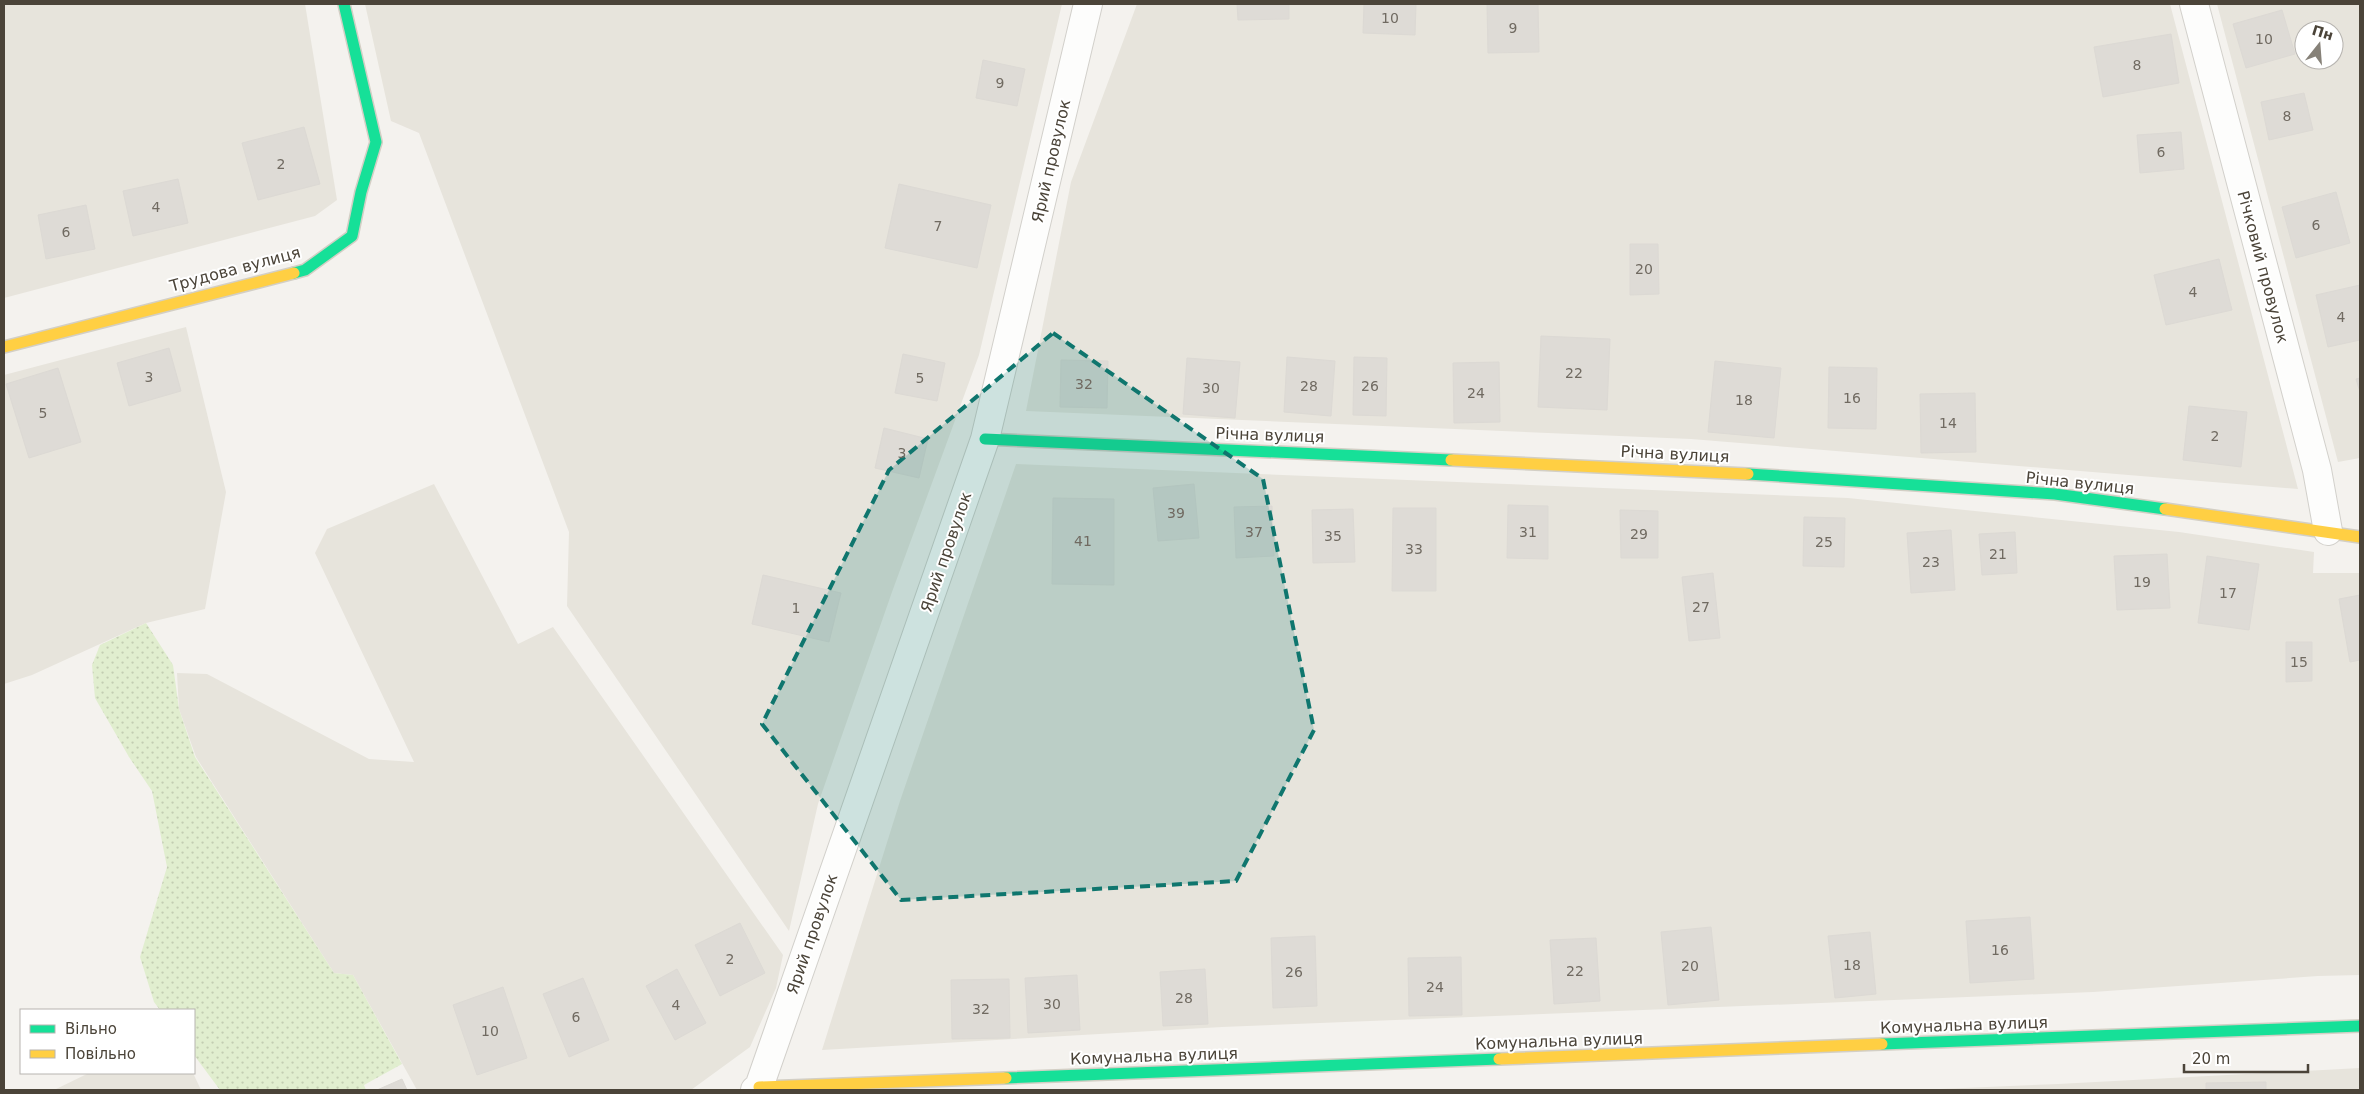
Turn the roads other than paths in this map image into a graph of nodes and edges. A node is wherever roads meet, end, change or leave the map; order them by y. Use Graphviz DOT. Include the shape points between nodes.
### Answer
graph roads {
  1 [pos="344,4"];
  2 [pos="1088,4"];
  3 [pos="2194,4"];
  4 [pos="4,347"];
  5 [pos="985,439"];
  6 [pos="2328,532"];
  7 [pos="2360,537"];
  8 [pos="2360,1026"];
  9 [pos="757,1089"];
  1 -- 4 [label="street, Трудова вулиця" via="376,142 352,236 305,270"];
  2 -- 5 [label="street, Ярий провулок"];
  3 -- 6 [label="street, Річковий провулок" via="2317,470"];
  5 -- 6 [label="street, Річна вулиця" via="1748,474 2055,494"];
  5 -- 9 [label="street, Ярий провулок"];
  6 -- 7 [label="street, Річна вулиця"];
  8 -- 9 [label="street, Комунальна вулиця"];
}
